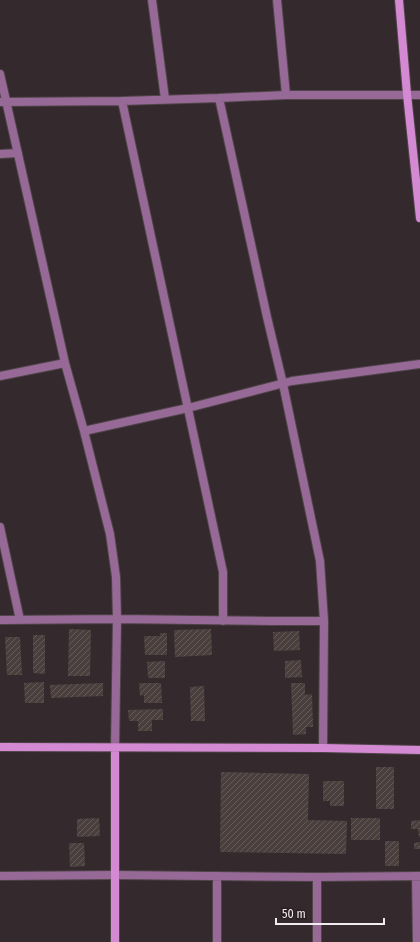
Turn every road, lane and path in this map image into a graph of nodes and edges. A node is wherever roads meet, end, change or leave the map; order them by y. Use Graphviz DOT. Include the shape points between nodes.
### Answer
graph roads {
  1 [pos="152,0"];
  2 [pos="277,0"];
  3 [pos="399,0"];
  4 [pos="0,74"];
  5 [pos="407,94"];
  6 [pos="420,94"];
  7 [pos="286,95"];
  8 [pos="219,98"];
  9 [pos="165,99"];
  10 [pos="122,101"];
  11 [pos="3,102"];
  12 [pos="18,153"];
  13 [pos="0,154"];
  14 [pos="420,218"];
  15 [pos="65,363"];
  16 [pos="420,364"];
  17 [pos="0,376"];
  18 [pos="283,384"];
  19 [pos="188,408"];
  20 [pos="84,431"];
  21 [pos="0,527"];
  22 [pos="117,619"];
  23 [pos="0,620"];
  24 [pos="20,620"];
  25 [pos="223,621"];
  26 [pos="324,621"];
  27 [pos="0,747"];
  28 [pos="115,748"];
  29 [pos="323,748"];
  30 [pos="420,750"];
  31 [pos="115,875"];
  32 [pos="0,876"];
  33 [pos="217,876"];
  34 [pos="418,876"];
  35 [pos="317,877"];
  36 [pos="115,942"];
  37 [pos="217,942"];
  38 [pos="317,942"];
  39 [pos="417,942"];
  1 -- 9 [label="street"];
  2 -- 7 [label="street"];
  3 -- 5 [label="street"];
  4 -- 11 [label="street"];
  5 -- 6 [label="street"];
  5 -- 7 [label="street"];
  5 -- 14 [label="street"];
  7 -- 8 [label="street"];
  8 -- 9 [label="street"];
  8 -- 18 [label="street"];
  9 -- 10 [label="street"];
  10 -- 11 [label="street"];
  10 -- 19 [label="street"];
  11 -- 12 [label="street"];
  12 -- 13 [label="street"];
  12 -- 15 [label="street"];
  15 -- 17 [label="street"];
  15 -- 20 [label="street"];
  16 -- 18 [label="street"];
  18 -- 19 [label="street"];
  18 -- 26 [label="street" via="320,561"];
  19 -- 20 [label="street"];
  19 -- 25 [label="street" via="223,572"];
  20 -- 22 [label="street" via="110,534 116,577"];
  21 -- 24 [label="street"];
  22 -- 24 [label="street"];
  22 -- 25 [label="street"];
  22 -- 28 [label="street"];
  23 -- 24 [label="street"];
  25 -- 26 [label="street"];
  26 -- 29 [label="street"];
  27 -- 28 [label="street"];
  28 -- 29 [label="street"];
  28 -- 31 [label="street"];
  29 -- 30 [label="street"];
  31 -- 32 [label="street"];
  31 -- 33 [label="street"];
  31 -- 36 [label="street"];
  33 -- 35 [label="street"];
  33 -- 37 [label="street"];
  34 -- 35 [label="street"];
  34 -- 39 [label="street"];
  35 -- 38 [label="street"];
}
